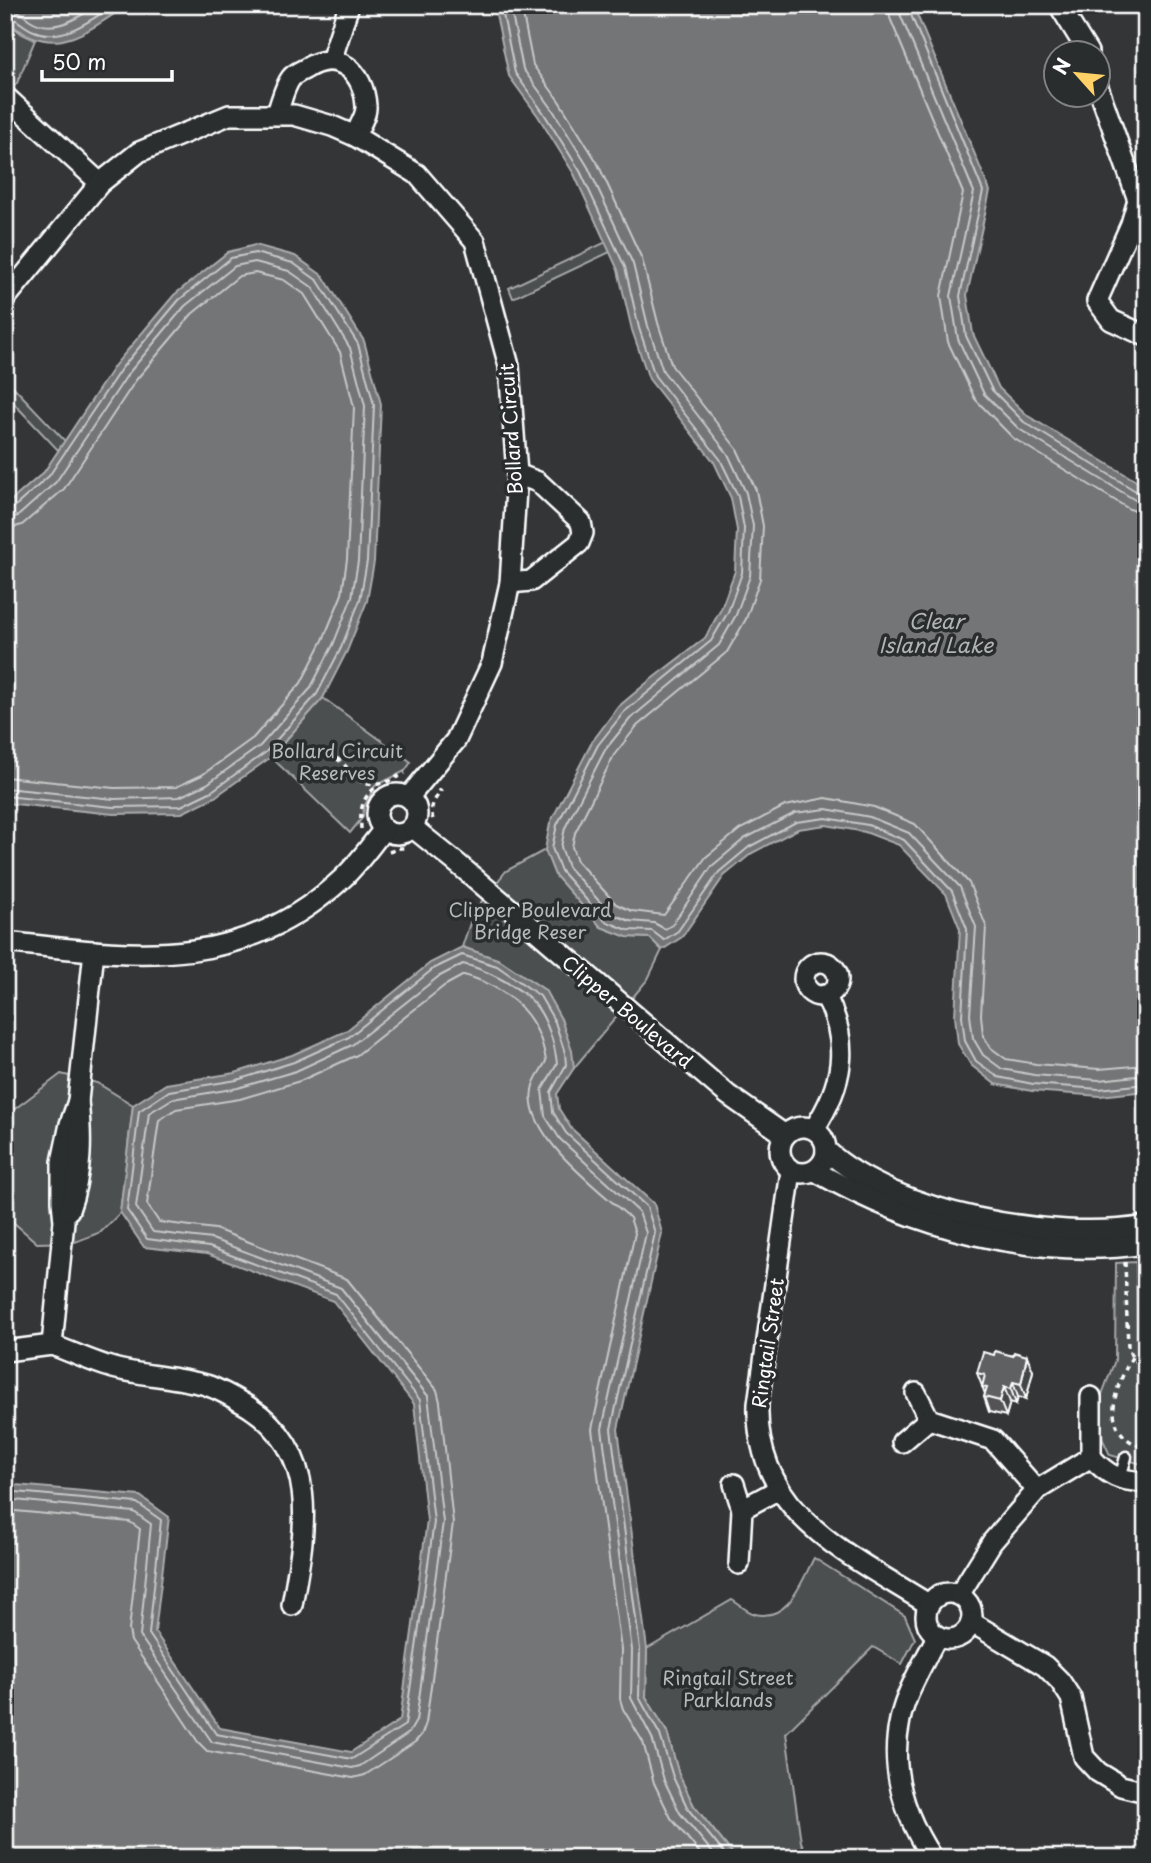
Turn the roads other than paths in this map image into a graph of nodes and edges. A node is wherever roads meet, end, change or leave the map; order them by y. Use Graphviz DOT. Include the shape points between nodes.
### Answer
graph roads {
  1 [pos="349,5"];
  2 [pos="1059,5"];
  3 [pos="1079,38"];
  4 [pos="332,58"];
  5 [pos="5,96"];
  6 [pos="1105,108"];
  7 [pos="277,113"];
  8 [pos="355,136"];
  9 [pos="100,183"];
  10 [pos="1138,200"];
  11 [pos="1146,222"];
  12 [pos="5,299"];
  13 [pos="1146,336"];
  14 [pos="517,474"];
  15 [pos="510,583"];
  16 [pos="409,797"];
  17 [pos="412,827"];
  18 [pos="384,829"];
  19 [pos="5,942"];
  20 [pos="94,951"];
  21 [pos="825,995"];
  22 [pos="814,1129"];
  23 [pos="785,1135"];
  24 [pos="826,1150"];
  25 [pos="791,1171"];
  26 [pos="815,1171"];
  27 [pos="1146,1226"];
  28 [pos="1146,1244"];
  29 [pos="52,1345"];
  30 [pos="5,1351"];
  31 [pos="916,1393"];
  32 [pos="1091,1397"];
  33 [pos="929,1419"];
  34 [pos="902,1442"];
  35 [pos="1091,1457"];
  36 [pos="1126,1457"];
  37 [pos="1120,1478"];
  38 [pos="1146,1482"];
  39 [pos="734,1484"];
  40 [pos="779,1489"];
  41 [pos="1037,1490"];
  42 [pos="742,1509"];
  43 [pos="739,1564"];
  44 [pos="959,1595"];
  45 [pos="929,1604"];
  46 [pos="292,1605"];
  47 [pos="971,1622"];
  48 [pos="937,1636"];
  49 [pos="1146,1792"];
  50 [pos="932,1858"];
  1 -- 4 [label="street"];
  2 -- 3 [label="street"];
  4 -- 7 [label="street" via="315,62 291,78"];
  4 -- 8 [label="street" via="346,65 362,89 367,108"];
  5 -- 9 [label="street"];
  6 -- 10 [label="street"];
  7 -- 8 [label="street, Bollard Circuit"];
  7 -- 9 [label="street, Bollard Circuit" via="229,115 171,137 139,152"];
  8 -- 14 [label="street, Bollard Circuit" via="418,174 475,241 509,366"];
  9 -- 12 [label="street, Bollard Circuit"];
  10 -- 11 [label="street"];
  10 -- 13 [label="street" via="1097,301 1111,320"];
  14 -- 15 [label="street, Bollard Circuit"];
  14 -- 15 [label="street" via="538,482 581,522 583,533 579,542 531,581"];
  15 -- 16 [label="street, Bollard Circuit" via="492,663 456,740"];
  16 -- 17 [label="street" via="417,808"];
  16 -- 18 [label="street" via="398,793 382,801 377,812"];
  17 -- 18 [label="street" via="401,833"];
  17 -- 23 [label="street, Clipper Boulevard" via="728,1096"];
  18 -- 20 [label="street" via="343,877 282,924 220,947 153,955"];
  19 -- 20 [label="street"];
  20 -- 29 [label="street" via="78,1101 62,1162 64,1221"];
  21 -- 22 [label="street" via="839,1030 839,1080"];
  22 -- 23 [label="street" via="801,1127"];
  22 -- 24 [label="street"];
  23 -- 25 [label="street" via="779,1154"];
  24 -- 26 [label="street"];
  24 -- 27 [label="street" via="870,1181 974,1217 1063,1229"];
  25 -- 26 [label="street"];
  25 -- 40 [label="street, Ringtail Street" via="757,1412 759,1440"];
  26 -- 28 [label="street" via="886,1207 961,1233 1066,1247"];
  29 -- 30 [label="street"];
  29 -- 46 [label="street" via="119,1370 210,1387 260,1414 275,1430 300,1473 304,1503"];
  31 -- 33 [label="street"];
  32 -- 35 [label="street"];
  33 -- 34 [label="street"];
  33 -- 41 [label="street" via="993,1440"];
  35 -- 37 [label="street" via="1106,1473"];
  35 -- 41 [label="street"];
  36 -- 37 [label="lane"];
  37 -- 38 [label="street"];
  39 -- 42 [label="street"];
  40 -- 42 [label="street"];
  40 -- 45 [label="street, Ringtail Street" via="803,1521 828,1541"];
  41 -- 44 [label="street" via="992,1542"];
  42 -- 43 [label="street"];
  44 -- 45 [label="street" via="939,1594"];
  44 -- 47 [label="street" via="970,1606"];
  45 -- 48 [label="street" via="927,1625"];
  47 -- 48 [label="street" via="957,1638"];
  47 -- 49 [label="street" via="1060,1681 1071,1698 1084,1757 1122,1786"];
  48 -- 50 [label="street" via="900,1718 897,1744 906,1810"];
}
